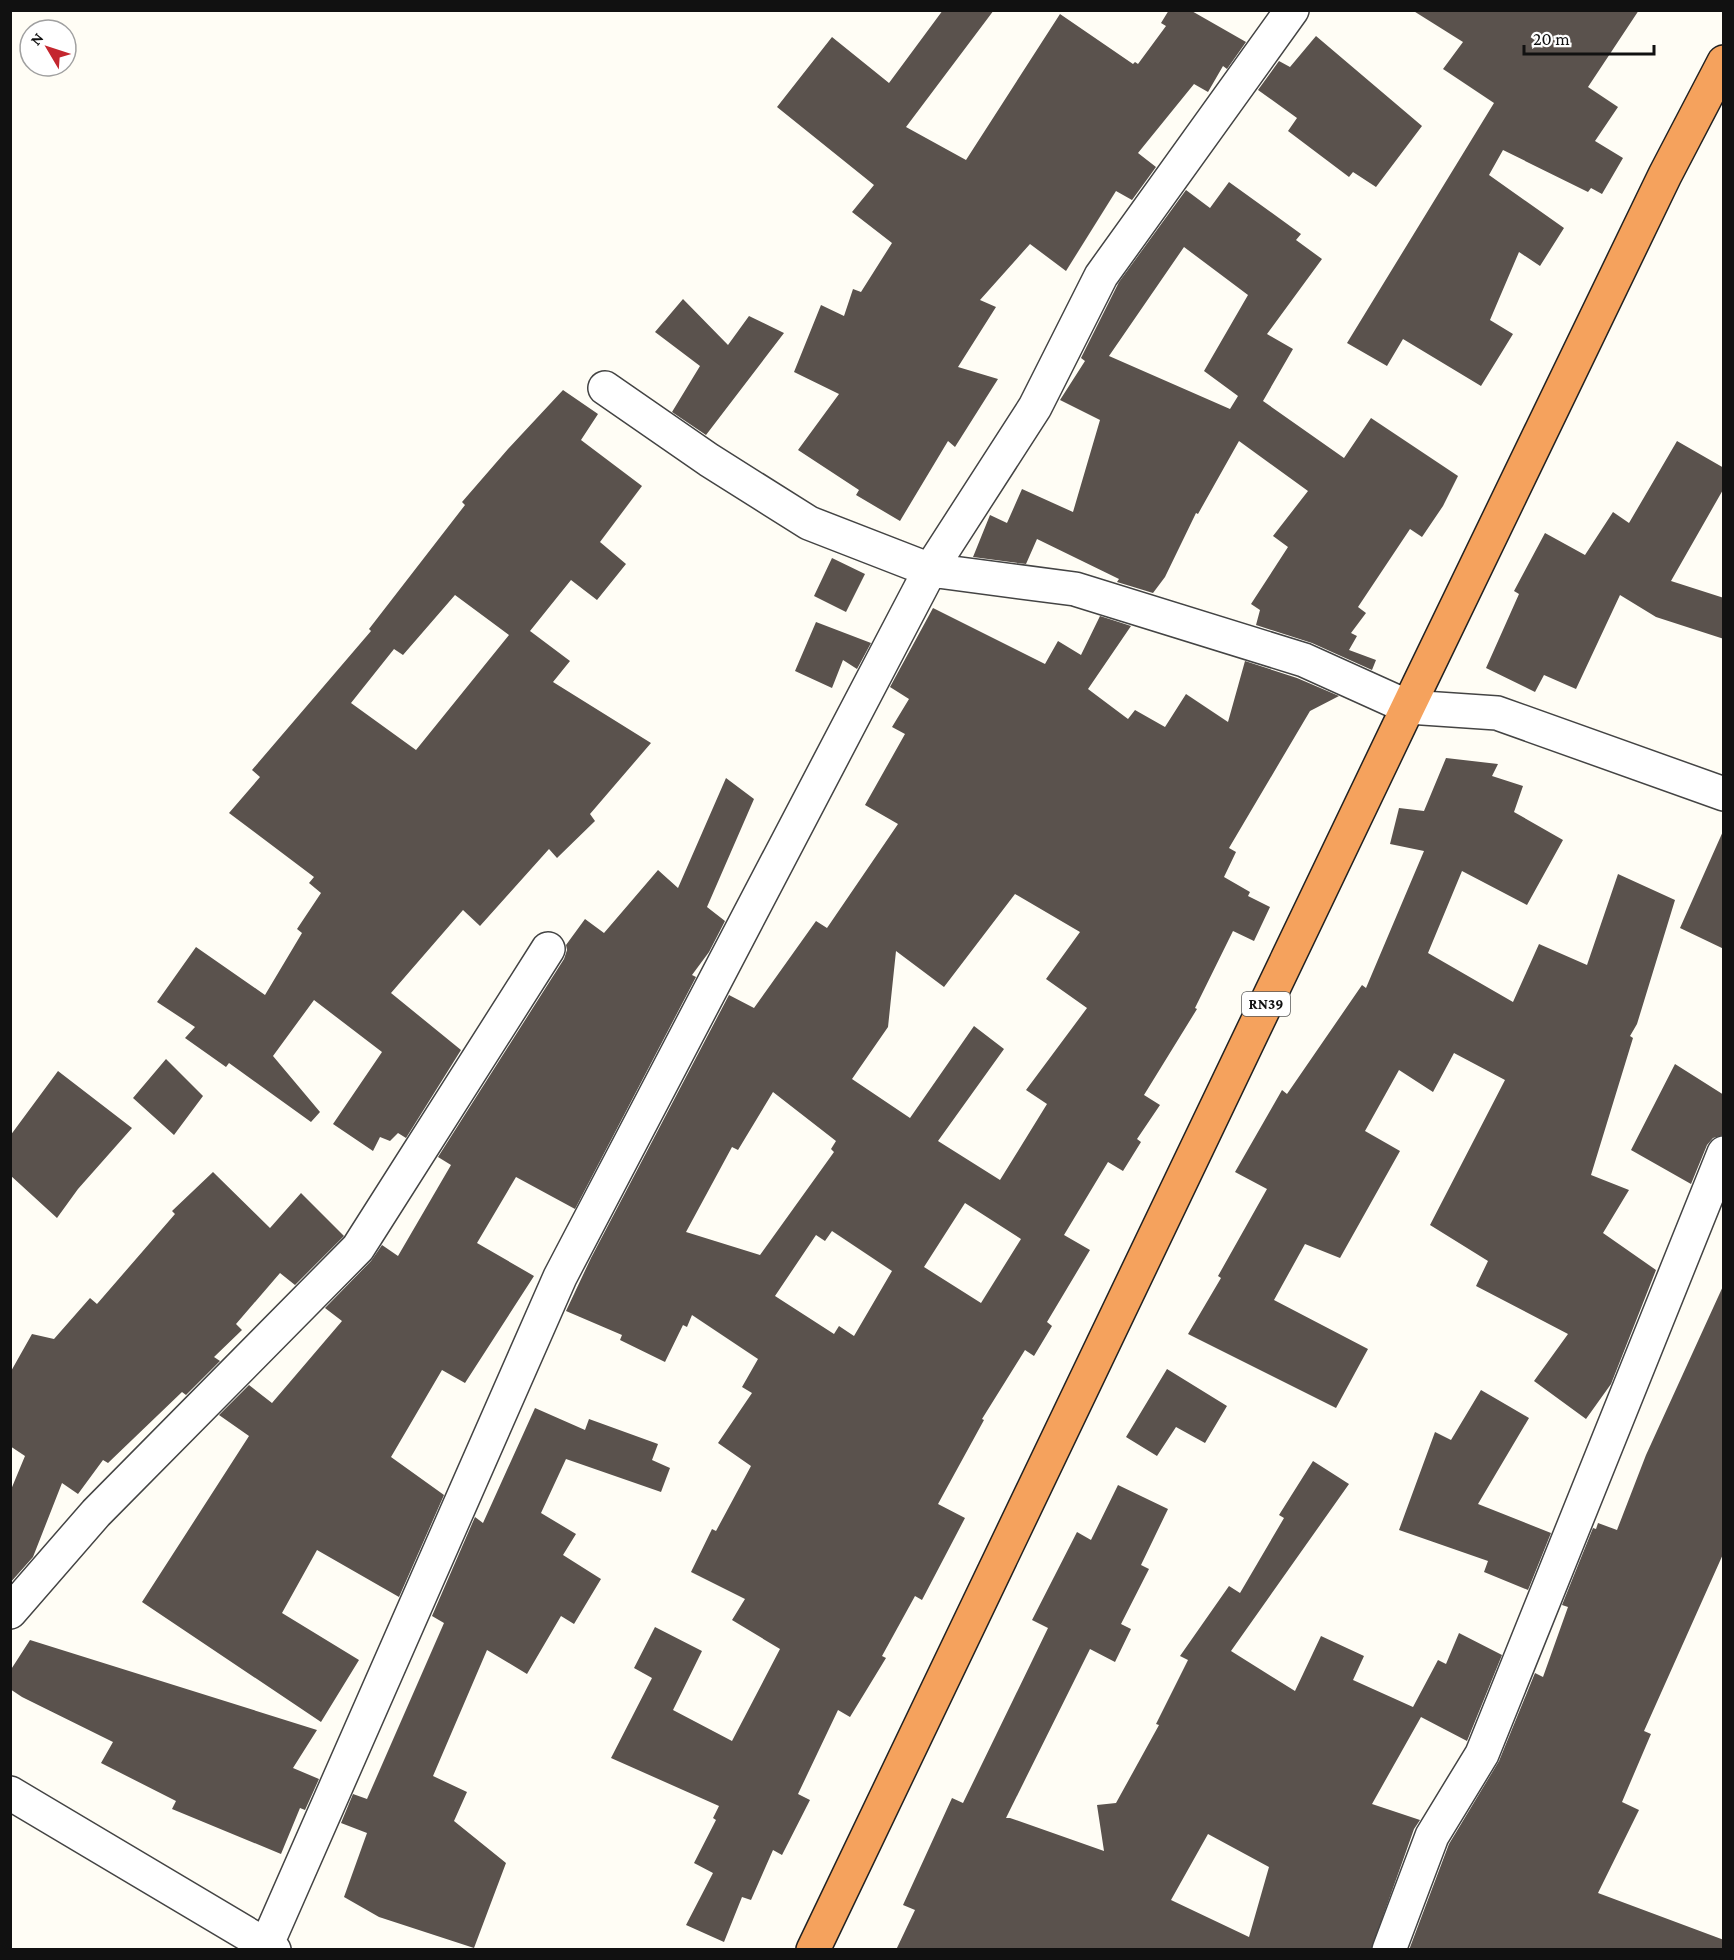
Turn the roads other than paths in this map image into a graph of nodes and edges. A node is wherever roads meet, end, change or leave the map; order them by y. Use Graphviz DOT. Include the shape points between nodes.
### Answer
graph roads {
  1 [pos="1292,10"];
  2 [pos="1724,62"];
  3 [pos="605,388"];
  4 [pos="930,570"];
  5 [pos="1408,707"];
  6 [pos="1724,794"];
  7 [pos="548,949"];
  8 [pos="1724,1153"];
  9 [pos="10,1612"];
  10 [pos="10,1793"];
  11 [pos="270,1948"];
  12 [pos="813,1950"];
  13 [pos="1389,1950"];
  1 -- 4 [label="street" via="1101,276 1035,407"];
  2 -- 5 [label="highway, RN39" via="1665,175"];
  3 -- 4 [label="street" via="809,523"];
  4 -- 5 [label="street" via="1075,589 1304,660"];
  4 -- 11 [label="street" via="560,1277"];
  5 -- 6 [label="street" via="1497,712"];
  5 -- 12 [label="highway, RN39"];
  7 -- 9 [label="street" via="358,1248 96,1513"];
  8 -- 13 [label="street" via="1482,1754 1432,1836"];
  10 -- 11 [label="street"];
}
